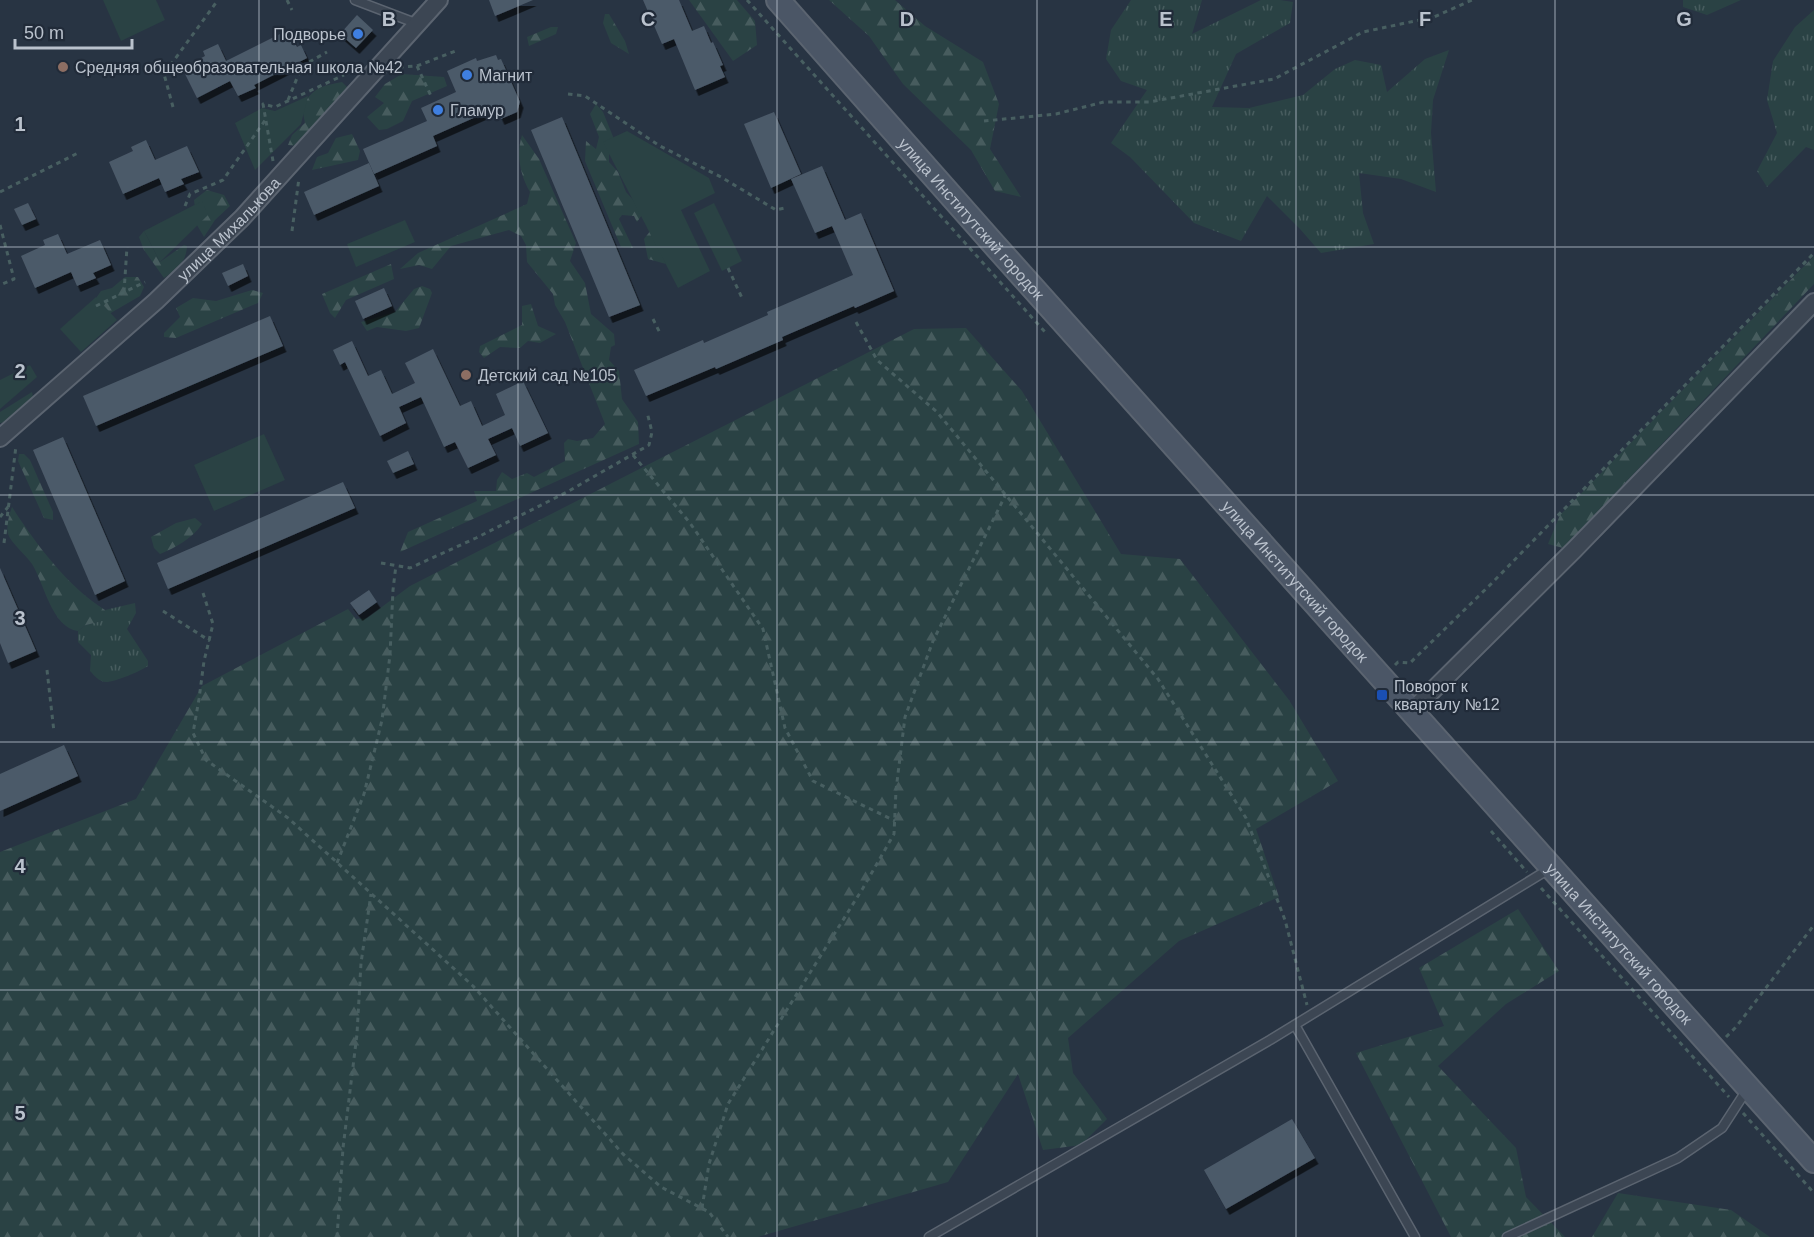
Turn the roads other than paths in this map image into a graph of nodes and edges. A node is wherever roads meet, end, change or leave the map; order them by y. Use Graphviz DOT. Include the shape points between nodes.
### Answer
graph roads {
  1 [pos="355,0"];
  2 [pos="440,0"];
  3 [pos="778,0"];
  4 [pos="419,24"];
  5 [pos="1814,302"];
  6 [pos="0,438"];
  7 [pos="1412,711"];
  8 [pos="1552,867"];
  9 [pos="1295,1025"];
  10 [pos="1749,1088"];
  11 [pos="1814,1161"];
  12 [pos="929,1237"];
  13 [pos="1415,1237"];
  14 [pos="1507,1237"];
  1 -- 4 [label="lane"];
  2 -- 4 [label="street, улица Михалькова"];
  3 -- 7 [label="street, улица Институтский городок"];
  4 -- 6 [label="street, улица Михалькова" via="242,218 156,301"];
  5 -- 7 [label="street"];
  7 -- 8 [label="street, улица Институтский городок"];
  8 -- 9 [label="lane"];
  8 -- 10 [label="street, улица Институтский городок"];
  9 -- 12 [label="lane"];
  9 -- 13 [label="lane"];
  10 -- 11 [label="street, улица Институтский городок"];
  10 -- 14 [label="lane" via="1722,1128 1678,1158"];
}
